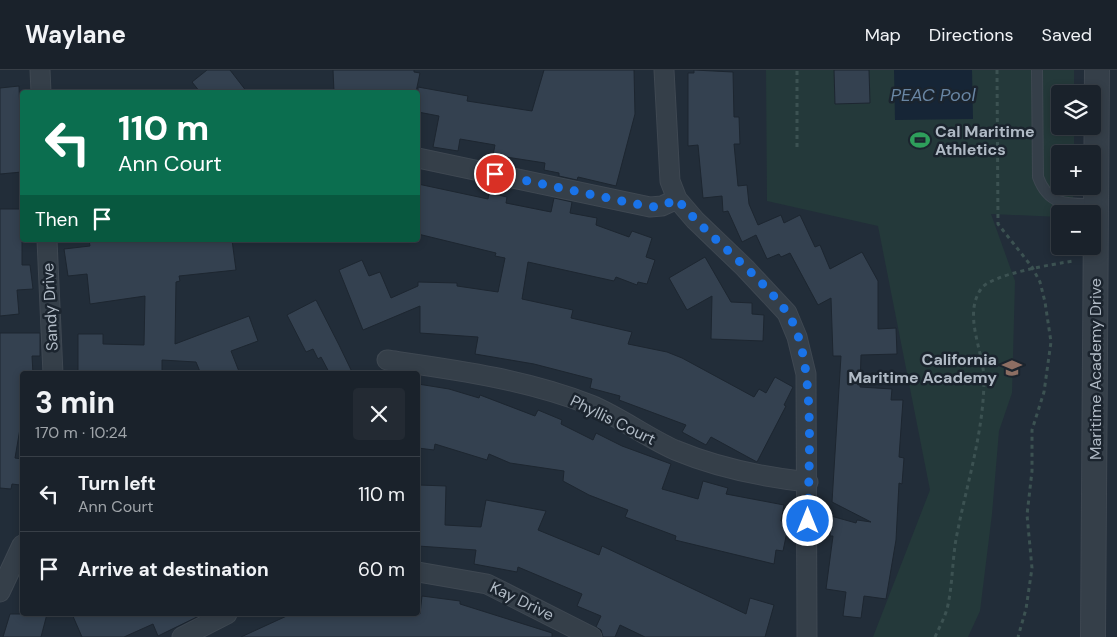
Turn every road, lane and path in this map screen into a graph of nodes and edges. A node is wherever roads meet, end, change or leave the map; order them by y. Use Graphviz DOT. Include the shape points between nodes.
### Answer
graph roads {
  1 [pos="40,70"];
  2 [pos="664,70"];
  3 [pos="797,70"];
  4 [pos="996,70"];
  5 [pos="1037,70"];
  6 [pos="1097,70"];
  7 [pos="40,90"];
  8 [pos="997,129"];
  9 [pos="983,137"];
  10 [pos="797,147"];
  11 [pos="420,158"];
  12 [pos="677,199"];
  13 [pos="1096,204"];
  14 [pos="46,242"];
  15 [pos="1096,257"];
  16 [pos="1032,267"];
  17 [pos="387,360"];
  18 [pos="53,371"];
  19 [pos="808,482"];
  20 [pos="20,550"];
  21 [pos="420,572"];
  22 [pos="0,592"];
  23 [pos="222,616"];
  24 [pos="182,637"];
  25 [pos="592,637"];
  26 [pos="807,637"];
  27 [pos="935,637"];
  28 [pos="1018,637"];
  29 [pos="1093,637"];
  1 -- 7 [label="street"];
  2 -- 12 [label="street" via="670,181"];
  3 -- 10 [label="path"];
  4 -- 8 [label="path"];
  5 -- 13 [label="lane" via="1038,177 1042,188 1059,202"];
  6 -- 13 [label="street, Maritime Academy Drive"];
  8 -- 9 [label="path" via="988,129 988,137"];
  8 -- 16 [label="path" via="998,224"];
  11 -- 12 [label="street" via="650,207"];
  12 -- 19 [label="street" via="787,313 806,374"];
  13 -- 15 [label="street, Maritime Academy Drive"];
  14 -- 18 [label="street, Sandy Drive"];
  15 -- 16 [label="path"];
  15 -- 29 [label="street, Maritime Academy Drive"];
  16 -- 27 [label="path" via="993,281 981,288 976,299 974,311 984,377 981,419 956,535 947,609"];
  16 -- 28 [label="path" via="1046,302 1051,356 1032,430 1027,514 1032,568"];
  17 -- 19 [label="street, Phyllis Court" via="480,373 541,388 592,406 674,449 725,469"];
  19 -- 26 [label="street"];
  20 -- 22 [label="street"];
  21 -- 25 [label="street, Kay Drive" via="487,584"];
  23 -- 24 [label="street"];
}
